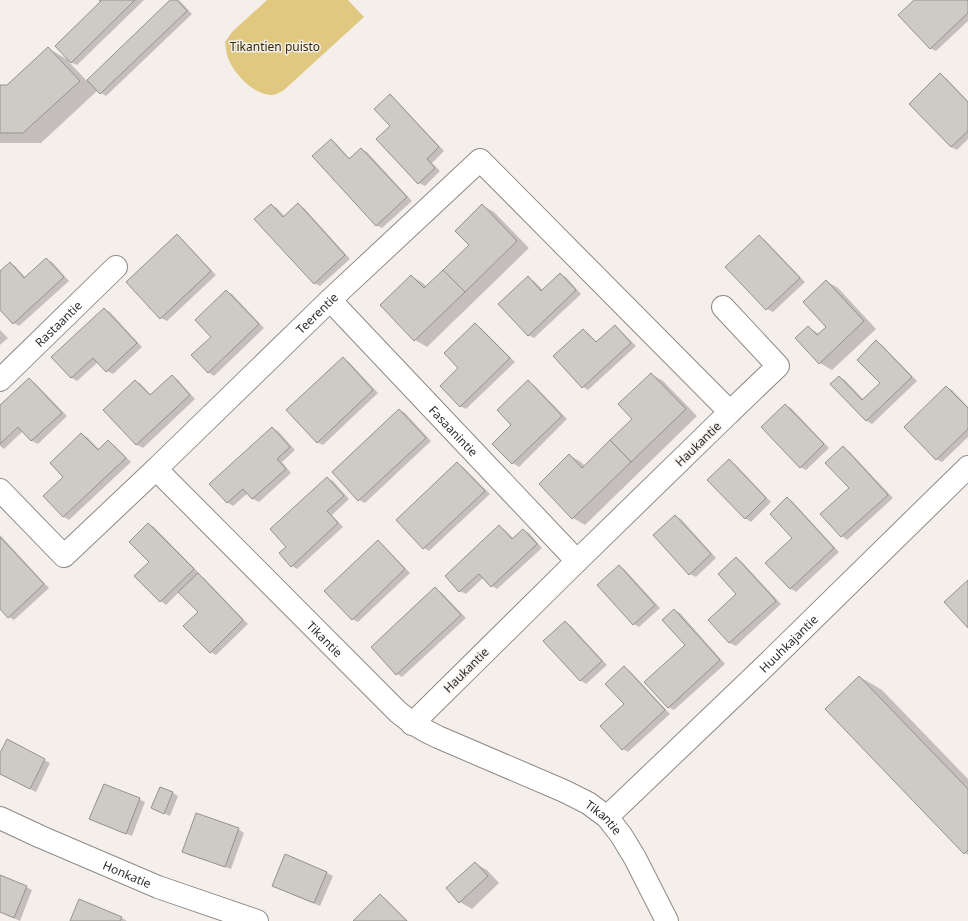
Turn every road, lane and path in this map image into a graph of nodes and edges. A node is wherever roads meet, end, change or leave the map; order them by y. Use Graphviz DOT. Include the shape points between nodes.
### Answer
graph roads {
  1 [pos="480,160"];
  2 [pos="116,267"];
  3 [pos="330,300"];
  4 [pos="723,307"];
  5 [pos="0,380"];
  6 [pos="730,412"];
  7 [pos="968,467"];
  8 [pos="156,469"];
  9 [pos="0,490"];
  10 [pos="577,561"];
  11 [pos="412,724"];
  12 [pos="607,817"];
  13 [pos="0,818"];
  14 [pos="257,921"];
  15 [pos="667,921"];
  1 -- 3 [label="street, Teerentie"];
  1 -- 6 [label="street, Haukantie"];
  2 -- 5 [label="street, Rastaantie"];
  3 -- 8 [label="street, Teerentie"];
  3 -- 10 [label="street, Fasaanintie"];
  4 -- 6 [label="street" via="778,366"];
  6 -- 10 [label="street, Haukantie"];
  7 -- 12 [label="street, Huuhkajantie"];
  8 -- 9 [label="street" via="64,556"];
  8 -- 11 [label="street, Tikantie"];
  10 -- 11 [label="street, Haukantie"];
  11 -- 12 [label="street, Tikantie" via="564,791 588,803"];
  12 -- 15 [label="street, Tikantie" via="635,858"];
  13 -- 14 [label="street, Honkatie" via="158,887"];
}
